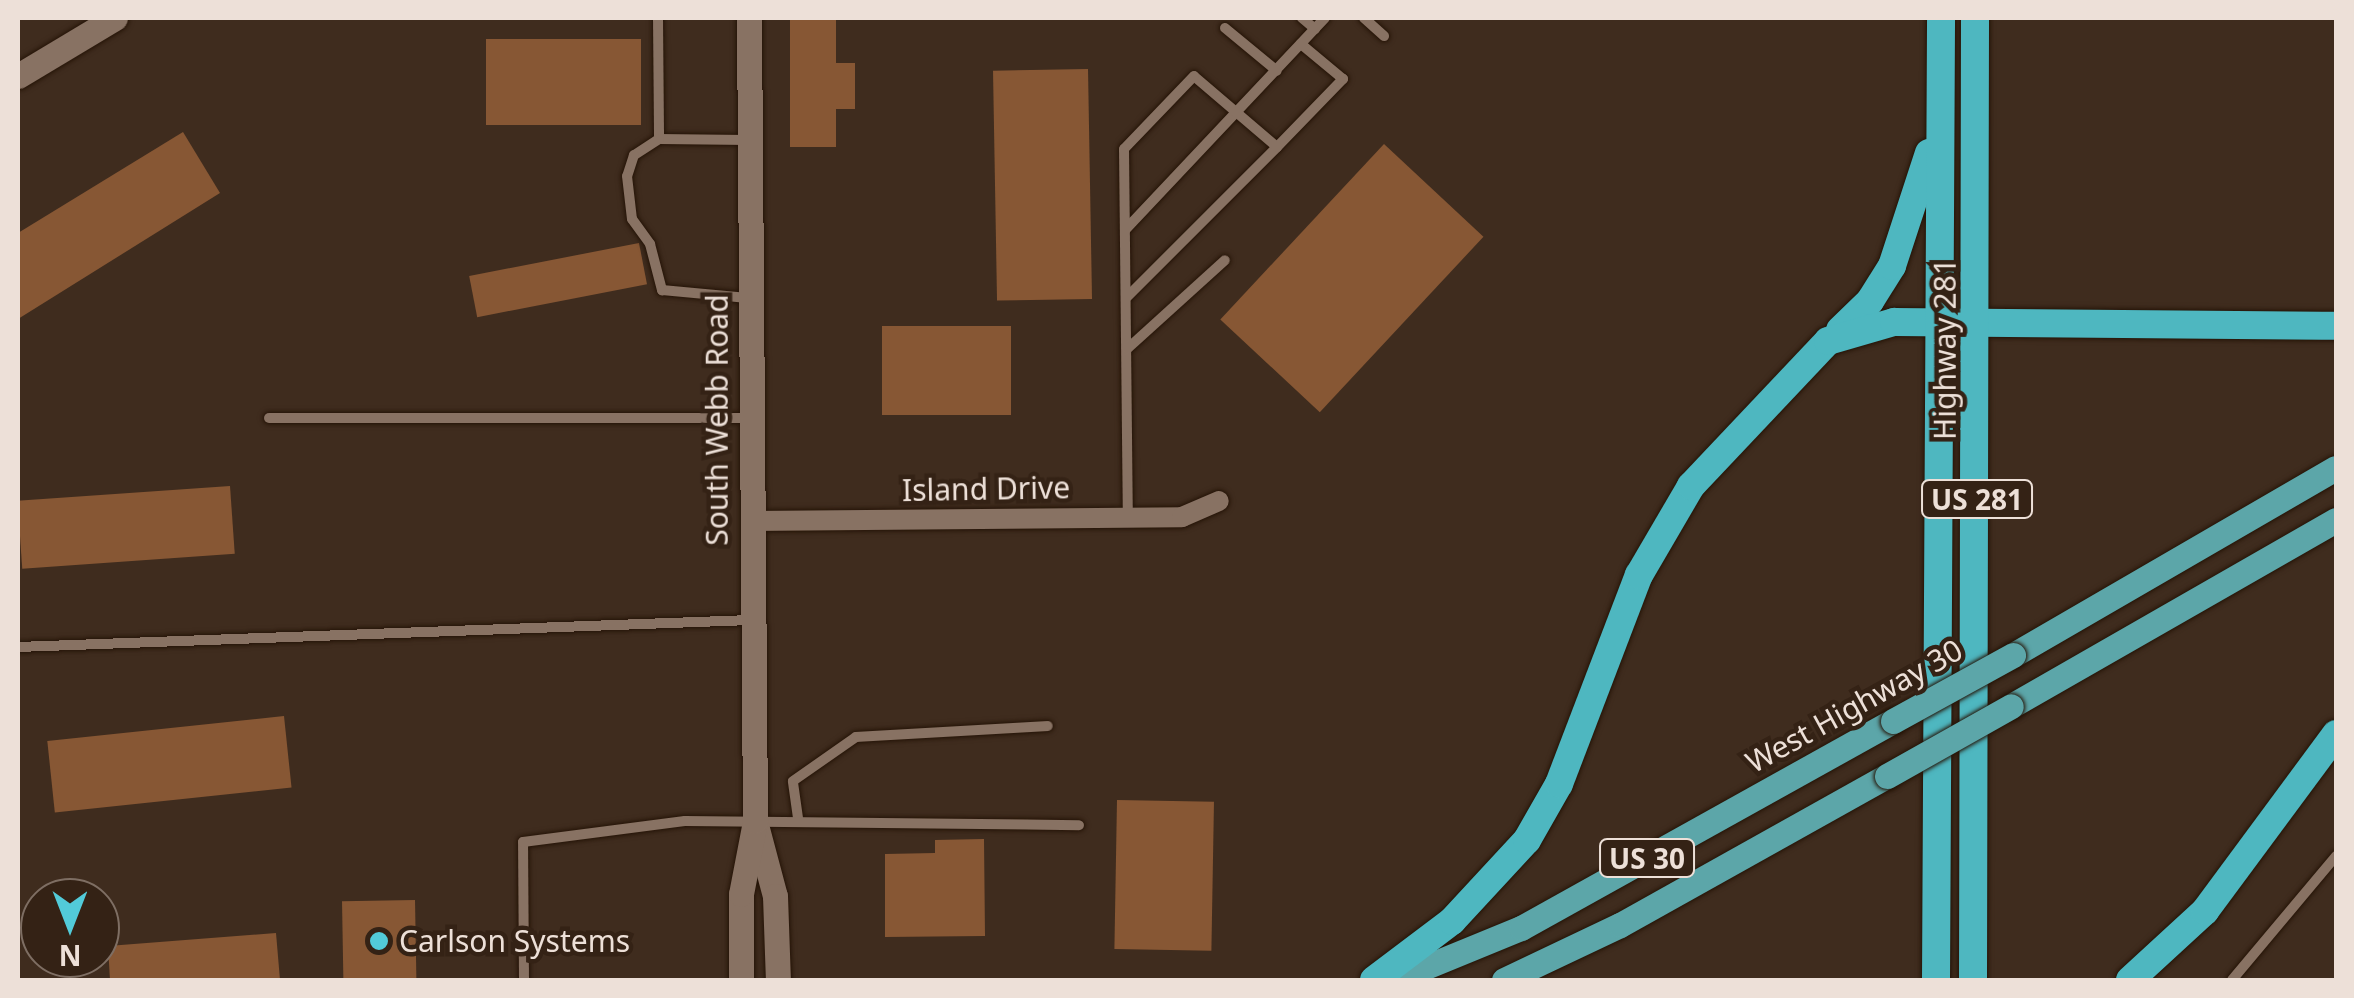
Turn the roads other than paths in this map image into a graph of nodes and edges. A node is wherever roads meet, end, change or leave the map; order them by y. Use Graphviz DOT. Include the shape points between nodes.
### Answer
graph roads {
  1 [pos="115,18"];
  2 [pos="658,18"];
  3 [pos="749,18"];
  4 [pos="1302,18"];
  5 [pos="1326,18"];
  6 [pos="1364,18"];
  7 [pos="1941,18"];
  8 [pos="1976,18"];
  9 [pos="1225,28"];
  10 [pos="1315,29"];
  11 [pos="1384,36"];
  12 [pos="1302,44"];
  13 [pos="1940,68"];
  14 [pos="1277,70"];
  15 [pos="18,76"];
  16 [pos="1238,114"];
  17 [pos="659,139"];
  18 [pos="749,140"];
  19 [pos="1277,148"];
  20 [pos="1126,229"];
  21 [pos="1225,260"];
  22 [pos="1127,297"];
  23 [pos="748,298"];
  24 [pos="1940,320"];
  25 [pos="1978,321"];
  26 [pos="2336,326"];
  27 [pos="1828,341"];
  28 [pos="1128,349"];
  29 [pos="268,418"];
  30 [pos="748,418"];
  31 [pos="2336,468"];
  32 [pos="1219,501"];
  33 [pos="1128,517"];
  34 [pos="2336,520"];
  35 [pos="751,521"];
  36 [pos="750,620"];
  37 [pos="18,647"];
  38 [pos="1048,726"];
  39 [pos="2336,734"];
  40 [pos="798,818"];
  41 [pos="755,821"];
  42 [pos="1078,826"];
  43 [pos="2336,856"];
  44 [pos="524,980"];
  45 [pos="741,980"];
  46 [pos="778,980"];
  47 [pos="1374,980"];
  48 [pos="1394,980"];
  49 [pos="1504,980"];
  50 [pos="1936,980"];
  51 [pos="1973,980"];
  52 [pos="2130,980"];
  53 [pos="2232,980"];
  1 -- 15 [label="street"];
  2 -- 17 [label="lane"];
  3 -- 18 [label="street, South Webb Road"];
  4 -- 10 [label="lane"];
  5 -- 10 [label="lane"];
  6 -- 11 [label="lane"];
  7 -- 13 [label="highway, Highway 281 / US 281"];
  8 -- 25 [label="highway, Highway 281 / US 281"];
  9 -- 14 [label="lane"];
  10 -- 12 [label="lane"];
  12 -- 14 [label="lane"];
  12 -- 19 [label="lane" via="1343,79"];
  13 -- 24 [label="highway, Highway 281 / US 281"];
  13 -- 27 [label="highway" via="1928,160 1908,230 1870,301"];
  14 -- 16 [label="lane"];
  16 -- 19 [label="lane"];
  16 -- 20 [label="lane"];
  16 -- 20 [label="lane" via="1194,76 1124,150"];
  17 -- 18 [label="lane"];
  17 -- 23 [label="lane" via="634,155 627,176 632,219 650,244 662,290"];
  18 -- 23 [label="street, South Webb Road"];
  19 -- 22 [label="lane"];
  20 -- 22 [label="lane"];
  21 -- 28 [label="lane"];
  22 -- 28 [label="lane"];
  23 -- 30 [label="street, South Webb Road"];
  24 -- 25 [label="highway"];
  24 -- 27 [label="highway" via="1864,326"];
  24 -- 50 [label="highway, Highway 281 / US 281"];
  25 -- 26 [label="highway"];
  25 -- 51 [label="highway, Highway 281 / US 281"];
  27 -- 47 [label="highway" via="1692,486 1639,575 1559,784 1527,840 1452,921"];
  28 -- 33 [label="lane"];
  29 -- 30 [label="lane"];
  30 -- 35 [label="street, South Webb Road"];
  31 -- 48 [label="main road, West Highway 30 / US 30, bridge" via="1521,928"];
  32 -- 33 [label="street, Island Drive" via="1182,516"];
  33 -- 35 [label="street, Island Drive"];
  34 -- 49 [label="main road, US 30, bridge" via="1620,925"];
  35 -- 36 [label="street, South Webb Road"];
  36 -- 37 [label="lane"];
  36 -- 41 [label="street, South Webb Road"];
  38 -- 40 [label="lane" via="856,737 793,781"];
  39 -- 52 [label="highway" via="2205,911"];
  40 -- 41 [label="lane"];
  40 -- 42 [label="lane"];
  41 -- 44 [label="lane" via="685,821 522,842"];
  41 -- 45 [label="street, South Webb Road" via="741,894"];
  41 -- 46 [label="street, South Webb Road" via="776,896"];
  43 -- 53 [label="lane"];
}
